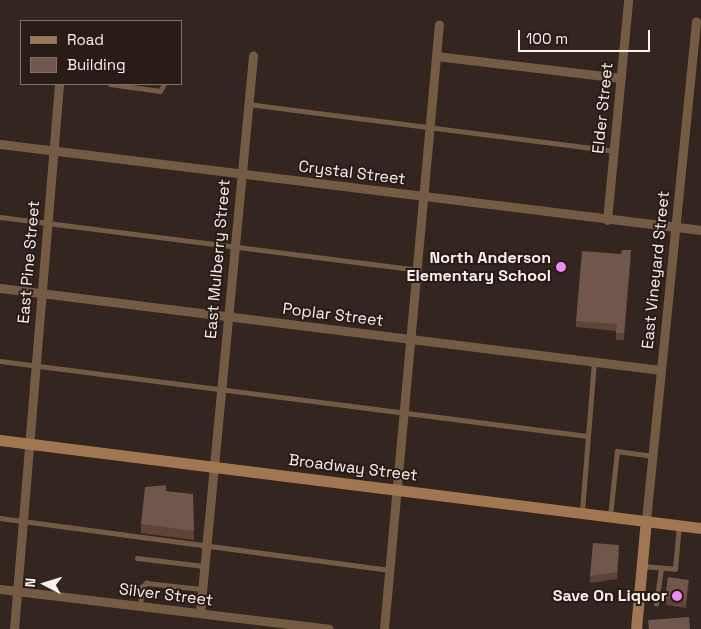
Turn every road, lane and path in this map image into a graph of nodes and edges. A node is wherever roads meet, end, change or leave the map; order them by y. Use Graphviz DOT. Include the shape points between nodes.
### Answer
graph roads {
  1 [pos="628,0"];
  2 [pos="696,22"];
  3 [pos="439,24"];
  4 [pos="253,56"];
  5 [pos="436,56"];
  6 [pos="621,78"];
  7 [pos="59,85"];
  8 [pos="118,85"];
  9 [pos="163,85"];
  10 [pos="248,104"];
  11 [pos="430,127"];
  12 [pos="0,144"];
  13 [pos="54,151"];
  14 [pos="613,151"];
  15 [pos="242,174"];
  16 [pos="424,197"];
  17 [pos="0,217"];
  18 [pos="607,220"];
  19 [pos="48,223"];
  20 [pos="676,228"];
  21 [pos="701,230"];
  22 [pos="235,247"];
  23 [pos="417,270"];
  24 [pos="0,288"];
  25 [pos="42,294"];
  26 [pos="228,317"];
  27 [pos="411,340"];
  28 [pos="0,362"];
  29 [pos="594,362"];
  30 [pos="36,366"];
  31 [pos="662,370"];
  32 [pos="221,391"];
  33 [pos="404,414"];
  34 [pos="587,436"];
  35 [pos="0,440"];
  36 [pos="29,443"];
  37 [pos="653,456"];
  38 [pos="214,465"];
  39 [pos="397,490"];
  40 [pos="582,512"];
  41 [pos="610,516"];
  42 [pos="0,518"];
  43 [pos="646,520"];
  44 [pos="23,522"];
  45 [pos="679,525"];
  46 [pos="701,528"];
  47 [pos="206,545"];
  48 [pos="137,558"];
  49 [pos="204,566"];
  50 [pos="642,566"];
  51 [pos="661,568"];
  52 [pos="390,570"];
  53 [pos="0,588"];
  54 [pos="202,589"];
  55 [pos="18,590"];
  56 [pos="656,604"];
  57 [pos="140,607"];
  58 [pos="200,614"];
  59 [pos="14,629"];
  60 [pos="329,629"];
  61 [pos="384,629"];
  62 [pos="636,629"];
  1 -- 6 [label="street, Elder Street"];
  2 -- 20 [label="street, East Vineyard Street"];
  3 -- 5 [label="street"];
  4 -- 10 [label="street, East Mulberry Street"];
  5 -- 6 [label="street"];
  5 -- 11 [label="street"];
  6 -- 14 [label="street, Elder Street"];
  7 -- 13 [label="street, East Pine Street"];
  8 -- 9 [label="lane" via="160,90"];
  10 -- 11 [label="lane"];
  10 -- 15 [label="street, East Mulberry Street"];
  11 -- 14 [label="lane"];
  11 -- 16 [label="street"];
  12 -- 13 [label="street, Crystal Street"];
  13 -- 15 [label="street, Crystal Street"];
  13 -- 19 [label="street, East Pine Street"];
  14 -- 18 [label="street, Elder Street"];
  15 -- 16 [label="street, Crystal Street"];
  15 -- 22 [label="street, East Mulberry Street"];
  16 -- 18 [label="street, Crystal Street"];
  16 -- 23 [label="street"];
  17 -- 19 [label="lane"];
  18 -- 20 [label="street, Crystal Street"];
  19 -- 22 [label="lane"];
  19 -- 25 [label="street, East Pine Street"];
  20 -- 21 [label="street, Crystal Street"];
  20 -- 31 [label="street, East Vineyard Street"];
  22 -- 23 [label="lane"];
  22 -- 26 [label="street, East Mulberry Street"];
  23 -- 27 [label="street"];
  24 -- 25 [label="street, Poplar Street"];
  25 -- 26 [label="street, Poplar Street"];
  25 -- 30 [label="street, East Pine Street"];
  26 -- 27 [label="street, Poplar Street"];
  26 -- 32 [label="street, East Mulberry Street"];
  27 -- 29 [label="street, Poplar Street"];
  27 -- 33 [label="street"];
  28 -- 30 [label="lane"];
  29 -- 31 [label="street, Poplar Street"];
  29 -- 34 [label="lane"];
  30 -- 32 [label="lane"];
  30 -- 36 [label="street, East Pine Street"];
  31 -- 37 [label="street, East Vineyard Street"];
  32 -- 33 [label="lane"];
  32 -- 38 [label="street, East Mulberry Street"];
  33 -- 34 [label="lane"];
  33 -- 39 [label="street"];
  34 -- 40 [label="lane"];
  35 -- 36 [label="main road, Broadway Street"];
  36 -- 38 [label="main road, Broadway Street"];
  36 -- 44 [label="street, East Pine Street"];
  37 -- 41 [label="lane" via="617,451"];
  37 -- 43 [label="street, East Vineyard Street"];
  38 -- 39 [label="main road, Broadway Street"];
  38 -- 47 [label="street, East Mulberry Street"];
  39 -- 40 [label="main road, Broadway Street"];
  39 -- 52 [label="street"];
  40 -- 41 [label="main road, Broadway Street"];
  41 -- 43 [label="main road, Broadway Street"];
  42 -- 44 [label="lane"];
  43 -- 45 [label="main road, Broadway Street"];
  43 -- 50 [label="main road"];
  44 -- 47 [label="lane"];
  44 -- 55 [label="street, East Pine Street"];
  45 -- 46 [label="main road, Broadway Street"];
  45 -- 51 [label="lane" via="675,570"];
  47 -- 49 [label="street, East Mulberry Street"];
  47 -- 52 [label="lane"];
  48 -- 49 [label="lane"];
  49 -- 54 [label="street, East Mulberry Street"];
  50 -- 51 [label="lane"];
  50 -- 62 [label="main road"];
  51 -- 56 [label="lane"];
  52 -- 61 [label="street"];
  53 -- 55 [label="street, Silver Street"];
  54 -- 57 [label="lane" via="146,583 142,587"];
  54 -- 58 [label="street, East Mulberry Street"];
  55 -- 57 [label="street, Silver Street"];
  55 -- 59 [label="street, East Pine Street"];
  57 -- 58 [label="street, Silver Street"];
  58 -- 60 [label="street, Silver Street"];
}
